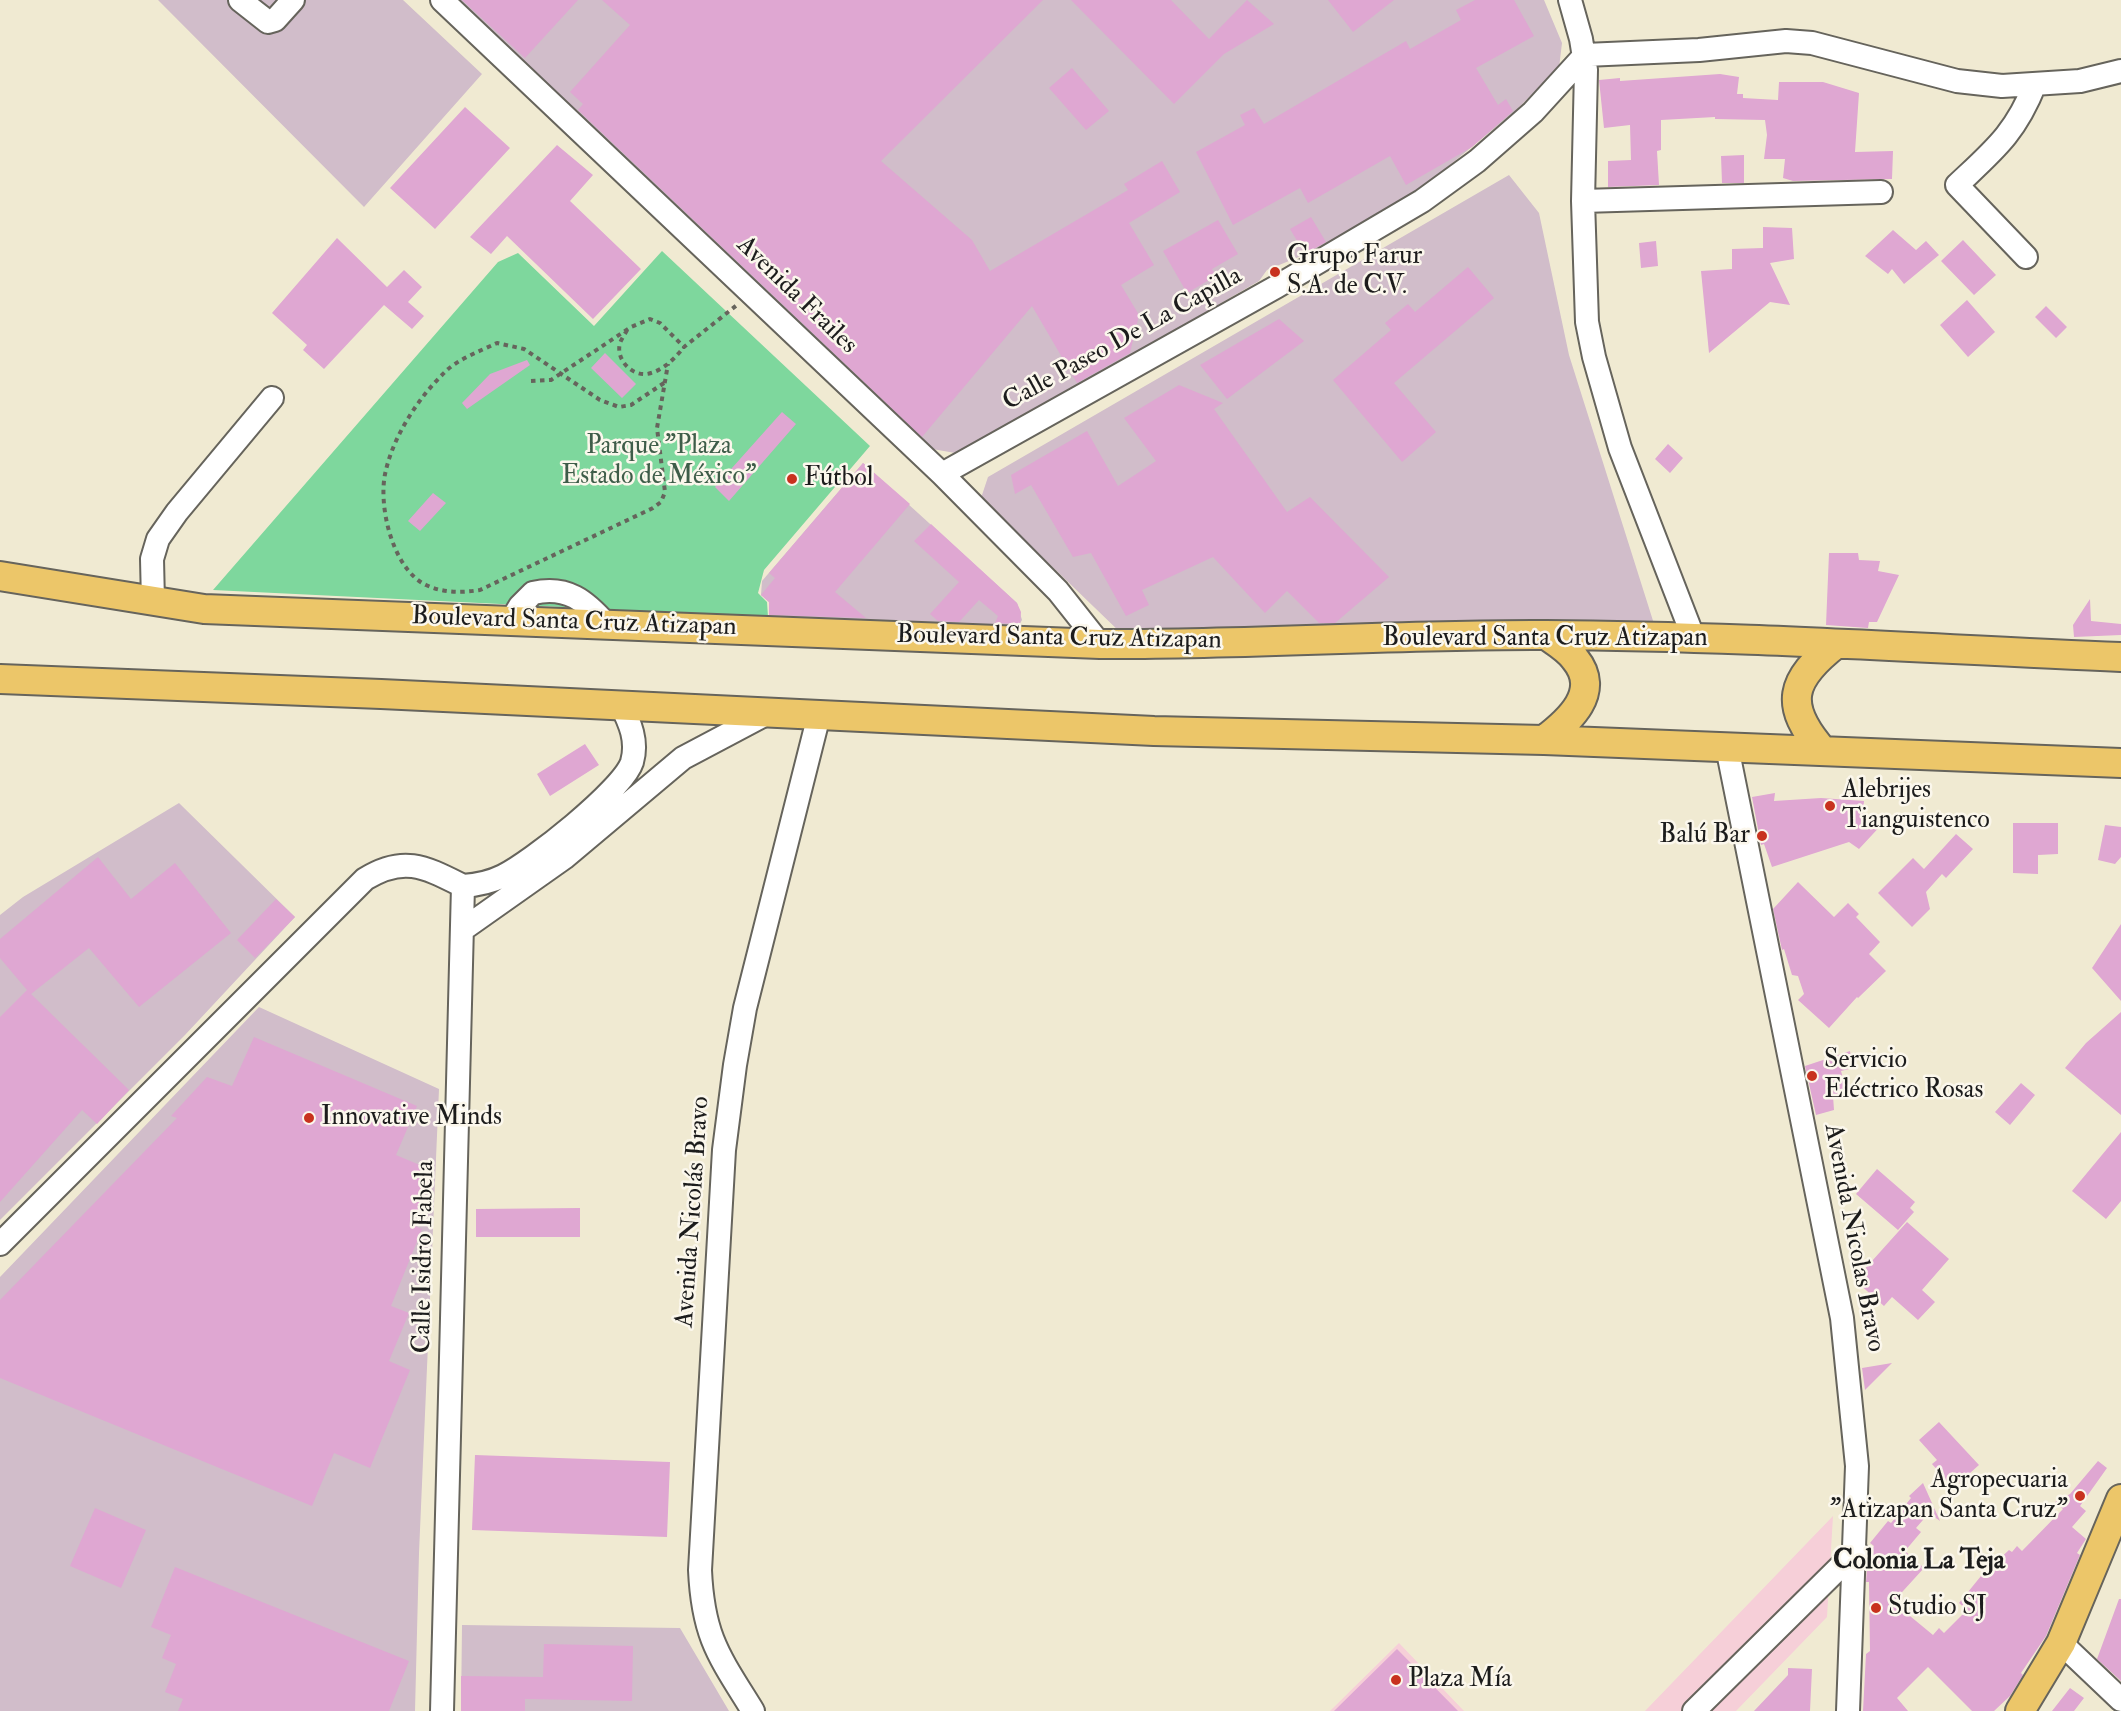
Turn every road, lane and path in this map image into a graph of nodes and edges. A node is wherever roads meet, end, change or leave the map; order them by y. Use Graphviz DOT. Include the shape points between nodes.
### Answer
graph roads {
  1 [pos="240,0"];
  2 [pos="293,0"];
  3 [pos="442,0"];
  4 [pos="1570,0"];
  5 [pos="1585,55"];
  6 [pos="2121,71"];
  7 [pos="2035,84"];
  8 [pos="1881,192"];
  9 [pos="1583,201"];
  10 [pos="2026,257"];
  11 [pos="752,294"];
  12 [pos="631,327"];
  13 [pos="684,347"];
  14 [pos="668,364"];
  15 [pos="560,374"];
  16 [pos="531,381"];
  17 [pos="664,383"];
  18 [pos="272,398"];
  19 [pos="942,474"];
  20 [pos="0,576"];
  21 [pos="153,602"];
  22 [pos="1546,635"];
  23 [pos="1694,639"];
  24 [pos="1100,644"];
  25 [pos="1836,644"];
  26 [pos="2121,657"];
  27 [pos="0,679"];
  28 [pos="621,705"];
  29 [pos="770,712"];
  30 [pos="819,715"];
  31 [pos="1544,740"];
  32 [pos="1727,747"];
  33 [pos="1823,751"];
  34 [pos="2121,763"];
  35 [pos="463,886"];
  36 [pos="462,930"];
  37 [pos="0,1244"];
  38 [pos="2119,1515"];
  39 [pos="1856,1551"];
  40 [pos="2061,1643"];
  41 [pos="2121,1700"];
  42 [pos="442,1711"];
  43 [pos="753,1711"];
  44 [pos="1694,1711"];
  45 [pos="1848,1711"];
  46 [pos="2020,1711"];
  1 -- 2 [label="street" via="268,22 275,20"];
  3 -- 11 [label="street, Avenida Frailes"];
  4 -- 5 [label="street"];
  5 -- 7 [label="street" via="1786,41 1812,43 1957,81 2002,86"];
  5 -- 9 [label="street"];
  5 -- 19 [label="street, Calle Paseo De La Capilla" via="1533,112 1478,161 1422,201"];
  6 -- 7 [label="street" via="2080,81"];
  7 -- 10 [label="street" via="2023,115 2002,142 1957,185"];
  8 -- 9 [label="street"];
  9 -- 23 [label="street" via="1587,322 1594,357 1620,448"];
  11 -- 13 [label="path"];
  11 -- 19 [label="street, Avenida Frailes"];
  12 -- 13 [label="path" via="650,319 660,323"];
  12 -- 14 [label="path" via="620,344 627,367 643,375"];
  12 -- 15 [label="path"];
  13 -- 14 [label="path"];
  14 -- 17 [label="path"];
  15 -- 16 [label="path" via="551,380"];
  15 -- 17 [label="path" via="620,407 631,405"];
  15 -- 17 [label="path" via="524,349 497,343 446,370 425,394 401,431 386,470 383,502 395,547 415,578 441,590 480,590 661,502 664,492 657,428"];
  18 -- 21 [label="street" via="158,539 152,559"];
  19 -- 24 [label="street, Avenida Frailes" via="1058,591"];
  20 -- 21 [label="main road, Boulevard Santa Cruz Atizapan"];
  21 -- 24 [label="main road, Boulevard Santa Cruz Atizapan" via="204,609"];
  22 -- 23 [label="main road, Boulevard Santa Cruz Atizapan"];
  22 -- 24 [label="main road, Boulevard Santa Cruz Atizapan" via="1334,638 1210,645"];
  22 -- 31 [label="main road" via="1576,659 1585,689 1581,705"];
  23 -- 25 [label="main road, Boulevard Santa Cruz Atizapan"];
  25 -- 26 [label="main road, Boulevard Santa Cruz Atizapan"];
  25 -- 33 [label="main road" via="1807,670 1795,700 1799,718"];
  27 -- 28 [label="main road"];
  28 -- 29 [label="main road"];
  28 -- 35 [label="street" via="635,748 622,781 504,876 482,885"];
  29 -- 30 [label="main road"];
  29 -- 36 [label="street" via="683,758 564,858"];
  30 -- 31 [label="main road" via="1154,731"];
  30 -- 43 [label="street, Avenida Nicolás Bravo" via="746,1008 724,1150 701,1598 714,1648"];
  31 -- 32 [label="main road"];
  32 -- 33 [label="main road"];
  32 -- 39 [label="street, Avenida Nicolas Bravo" via="1842,1318 1857,1466"];
  33 -- 34 [label="main road"];
  35 -- 36 [label="street, Calle Isidro Fabela"];
  35 -- 37 [label="street" via="434,871 403,864 383,868 365,879"];
  36 -- 42 [label="street, Calle Isidro Fabela"];
  38 -- 40 [label="main road"];
  39 -- 44 [label="street"];
  39 -- 45 [label="street, Avenida Nicolas Bravo"];
  40 -- 41 [label="street"];
  40 -- 46 [label="main road"];
}
